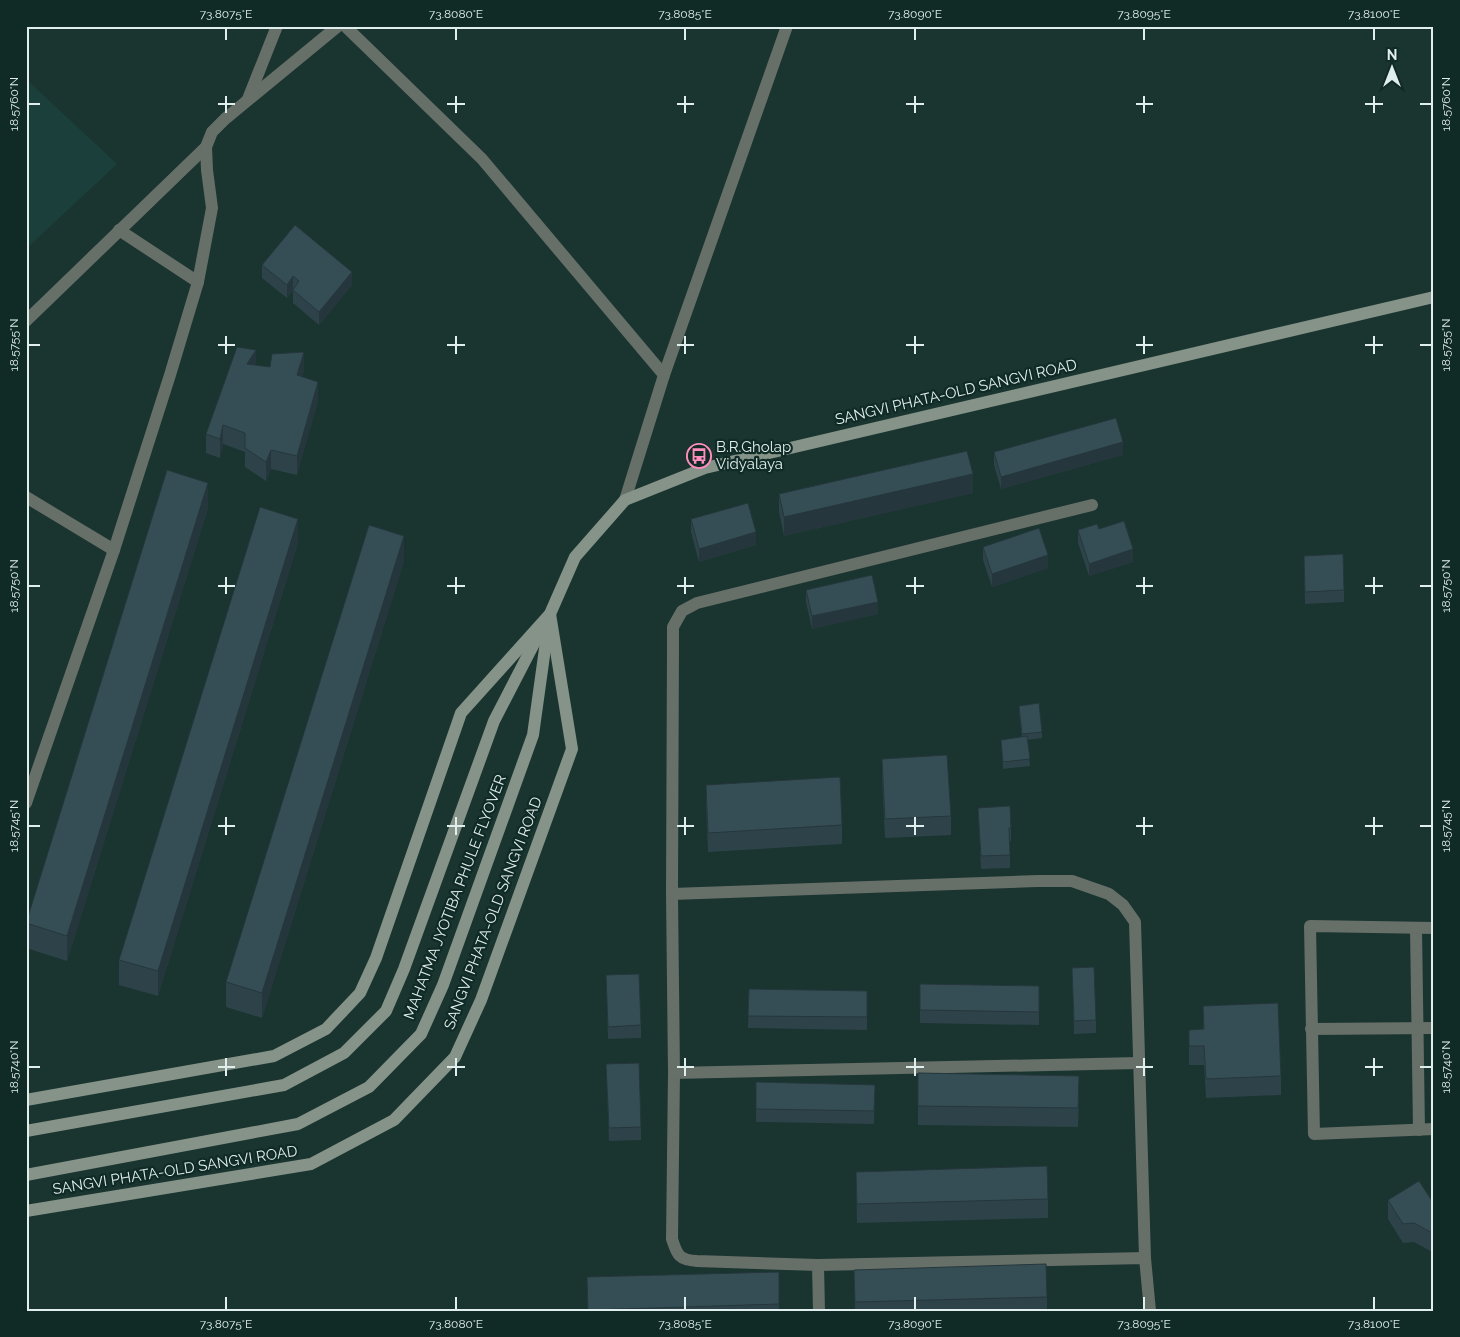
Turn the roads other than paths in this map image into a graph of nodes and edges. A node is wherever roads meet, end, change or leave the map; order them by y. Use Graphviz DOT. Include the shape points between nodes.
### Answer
graph roads {
  1 [pos="277,26"];
  2 [pos="338,26"];
  3 [pos="345,26"];
  4 [pos="787,26"];
  5 [pos="247,101"];
  6 [pos="206,147"];
  7 [pos="119,230"];
  8 [pos="198,282"];
  9 [pos="1434,297"];
  10 [pos="26,321"];
  11 [pos="664,375"];
  12 [pos="26,497"];
  13 [pos="625,500"];
  14 [pos="1092,505"];
  15 [pos="114,550"];
  16 [pos="550,614"];
  17 [pos="26,803"];
  18 [pos="672,894"];
  19 [pos="1416,928"];
  20 [pos="1434,928"];
  21 [pos="1417,1028"];
  22 [pos="1434,1028"];
  23 [pos="1311,1029"];
  24 [pos="1138,1062"];
  25 [pos="674,1073"];
  26 [pos="26,1100"];
  27 [pos="1434,1129"];
  28 [pos="1419,1130"];
  29 [pos="26,1131"];
  30 [pos="26,1175"];
  31 [pos="26,1211"];
  32 [pos="1145,1258"];
  33 [pos="818,1265"];
  34 [pos="819,1311"];
  35 [pos="1150,1311"];
  1 -- 5 [label="lane"];
  2 -- 5 [label="lane"];
  3 -- 11 [label="lane" via="482,159"];
  4 -- 11 [label="lane"];
  5 -- 6 [label="lane" via="212,132"];
  6 -- 7 [label="lane"];
  6 -- 8 [label="lane" via="212,208"];
  7 -- 8 [label="lane"];
  7 -- 10 [label="lane"];
  8 -- 15 [label="lane"];
  9 -- 13 [label="main road, SANGVI PHATA-OLD SANGVI ROAD" via="705,468"];
  11 -- 13 [label="lane"];
  12 -- 15 [label="lane"];
  13 -- 16 [label="main road, SANGVI PHATA-OLD SANGVI ROAD" via="575,557"];
  14 -- 18 [label="lane" via="697,603 682,611 673,627"];
  15 -- 17 [label="lane"];
  16 -- 26 [label="main road, SANGVI PHATA-OLD SANGVI ROAD" via="461,713 376,958 360,993 326,1029 274,1056"];
  16 -- 29 [label="main road" via="494,721 404,969 386,1010 344,1053 284,1085"];
  16 -- 30 [label="main road, MAHATMA JYOTIBA PHULE FLYOVER" via="534,735 443,985 420,1034 369,1087 298,1124"];
  16 -- 31 [label="main road, SANGVI PHATA-OLD SANGVI ROAD" via="572,749 481,1000 455,1057 394,1120 311,1164"];
  18 -- 24 [label="lane" via="1072,881 1109,894 1123,905 1135,922"];
  18 -- 25 [label="lane"];
  19 -- 20 [label="lane"];
  19 -- 21 [label="lane"];
  19 -- 23 [label="lane" via="1310,926"];
  21 -- 22 [label="lane"];
  21 -- 23 [label="lane"];
  21 -- 28 [label="lane"];
  23 -- 28 [label="lane" via="1314,1134"];
  24 -- 25 [label="lane"];
  24 -- 32 [label="lane"];
  25 -- 33 [label="lane" via="672,1239 676,1252 685,1260"];
  27 -- 28 [label="lane"];
  32 -- 33 [label="lane"];
  32 -- 35 [label="lane"];
  33 -- 34 [label="lane"];
}
